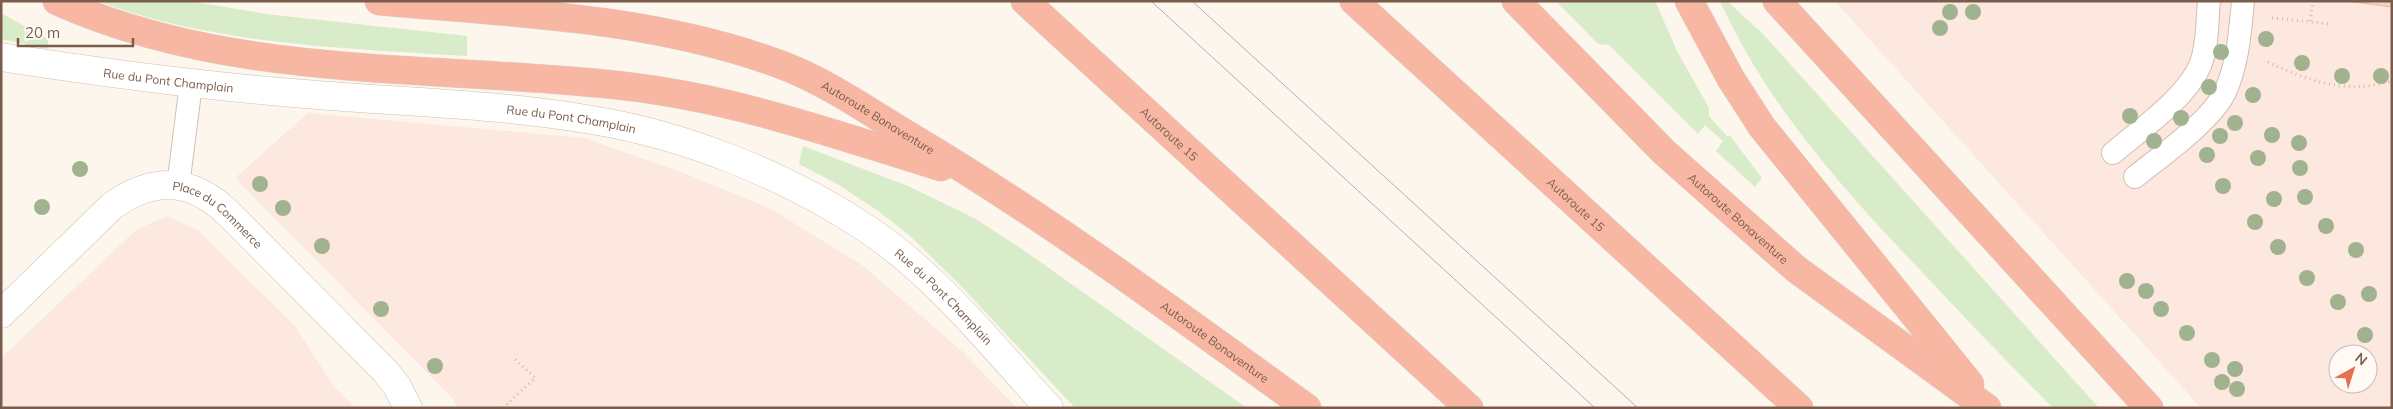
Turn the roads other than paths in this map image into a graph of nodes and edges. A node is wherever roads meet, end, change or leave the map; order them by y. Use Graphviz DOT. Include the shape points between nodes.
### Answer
graph roads {
  1 [pos="57,1"];
  2 [pos="379,1"];
  3 [pos="1025,1"];
  4 [pos="1354,1"];
  5 [pos="1516,1"];
  6 [pos="1689,1"];
  7 [pos="2209,1"];
  8 [pos="2243,1"];
  9 [pos="1781,6"];
  10 [pos="1,58"];
  11 [pos="191,84"];
  12 [pos="2113,153"];
  13 [pos="2135,177"];
  14 [pos="985,181"];
  15 [pos="178,186"];
  16 [pos="1,314"];
  17 [pos="408,408"];
  18 [pos="1049,408"];
  19 [pos="1307,408"];
  20 [pos="1469,408"];
  21 [pos="1799,408"];
  22 [pos="1988,408"];
  23 [pos="2149,408"];
  1 -- 14 [label="highway" via="103,20 173,41 255,56 570,80 684,96 789,120"];
  2 -- 14 [label="highway, Autoroute Bonaventure" via="590,20 714,43 803,73"];
  3 -- 20 [label="highway, Autoroute 15"];
  4 -- 21 [label="highway, Autoroute 15"];
  5 -- 22 [label="highway, Autoroute Bonaventure" via="1664,152 1796,269"];
  6 -- 22 [label="highway" via="1731,80 1762,127"];
  7 -- 12 [label="lane" via="2202,61 2196,73 2173,100"];
  8 -- 13 [label="lane" via="2236,58 2224,93 2205,118"];
  9 -- 23 [label="highway"];
  10 -- 11 [label="street, Rue du Pont Champlain"];
  11 -- 15 [label="lane"];
  11 -- 18 [label="street, Rue du Pont Champlain" via="558,115 629,127 702,149 822,201 886,243 942,293"];
  14 -- 19 [label="highway, Autoroute Bonaventure" via="1137,285"];
  15 -- 16 [label="street, Place du Commerce" via="150,186 112,206"];
  15 -- 17 [label="street, Place du Commerce" via="202,193 224,208 385,371"];
}
